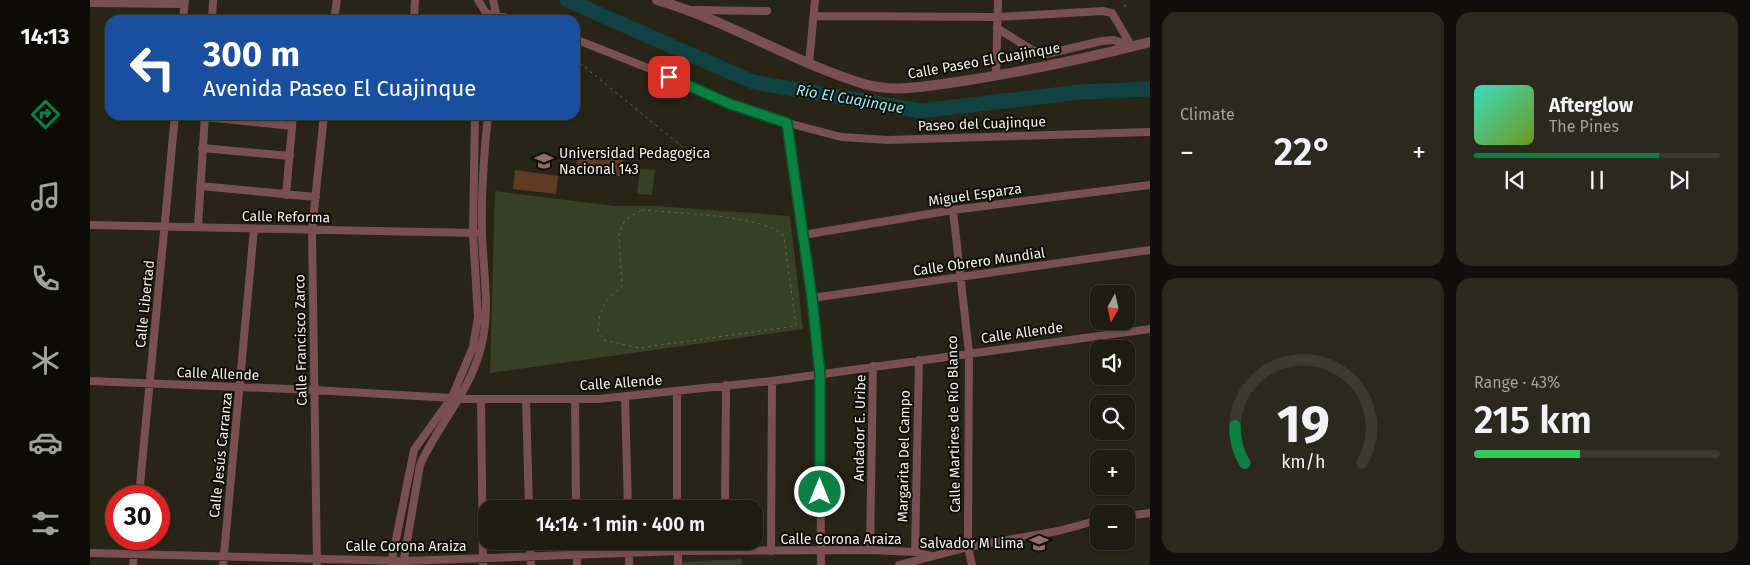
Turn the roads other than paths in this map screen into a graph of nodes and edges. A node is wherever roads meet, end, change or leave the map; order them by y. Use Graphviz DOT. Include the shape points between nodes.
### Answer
graph roads {
  1 [pos="213,0"];
  2 [pos="337,0"];
  3 [pos="415,0"];
  4 [pos="478,0"];
  5 [pos="657,0"];
  6 [pos="815,0"];
  7 [pos="998,0"];
  8 [pos="185,2"];
  9 [pos="493,2"];
  10 [pos="90,3"];
  11 [pos="692,10"];
  12 [pos="767,11"];
  13 [pos="184,15"];
  14 [pos="212,15"];
  15 [pos="335,15"];
  16 [pos="414,15"];
  17 [pos="486,15"];
  18 [pos="486,15"];
  19 [pos="496,15"];
  20 [pos="814,16"];
  21 [pos="997,16"];
  22 [pos="997,28"];
  23 [pos="580,41"];
  24 [pos="1150,42"];
  25 [pos="1132,47"];
  26 [pos="809,64"];
  27 [pos="996,76"];
  28 [pos="175,120"];
  29 [pos="205,120"];
  30 [pos="240,120"];
  31 [pos="293,120"];
  32 [pos="324,120"];
  33 [pos="475,120"];
  34 [pos="487,120"];
  35 [pos="787,123"];
  36 [pos="292,126"];
  37 [pos="1150,132"];
  38 [pos="202,148"];
  39 [pos="472,154"];
  40 [pos="484,154"];
  41 [pos="290,156"];
  42 [pos="1150,185"];
  43 [pos="200,186"];
  44 [pos="286,195"];
  45 [pos="316,197"];
  46 [pos="953,210"];
  47 [pos="90,225"];
  48 [pos="166,226"];
  49 [pos="198,227"];
  50 [pos="254,229"];
  51 [pos="312,230"];
  52 [pos="482,233"];
  53 [pos="472,234"];
  54 [pos="803,235"];
  55 [pos="1150,250"];
  56 [pos="959,278"];
  57 [pos="812,298"];
  58 [pos="1150,329"];
  59 [pos="968,353"];
  60 [pos="919,360"];
  61 [pos="873,366"];
  62 [pos="820,375"];
  63 [pos="90,381"];
  64 [pos="772,381"];
  65 [pos="149,383"];
  66 [pos="726,386"];
  67 [pos="241,388"];
  68 [pos="314,390"];
  69 [pos="677,391"];
  70 [pos="452,397"];
  71 [pos="625,397"];
  72 [pos="461,398"];
  73 [pos="481,399"];
  74 [pos="526,399"];
  75 [pos="574,400"];
  76 [pos="140,485"];
  77 [pos="530,500"];
  78 [pos="576,500"];
  79 [pos="628,500"];
  80 [pos="677,500"];
  81 [pos="725,500"];
  82 [pos="1150,505"];
  83 [pos="1149,513"];
  84 [pos="1135,515"];
  85 [pos="1090,522"];
  86 [pos="968,547"];
  87 [pos="134,550"];
  88 [pos="576,550"];
  89 [pos="629,550"];
  90 [pos="870,550"];
  91 [pos="678,551"];
  92 [pos="725,551"];
  93 [pos="772,551"];
  94 [pos="820,551"];
  95 [pos="915,552"];
  96 [pos="90,553"];
  97 [pos="134,554"];
  98 [pos="629,554"];
  99 [pos="224,556"];
  100 [pos="576,556"];
  101 [pos="931,556"];
  102 [pos="317,562"];
  103 [pos="438,562"];
  104 [pos="482,562"];
  105 [pos="531,562"];
  106 [pos="392,563"];
  107 [pos="404,563"];
  108 [pos="132,565"];
  109 [pos="223,565"];
  110 [pos="576,565"];
  111 [pos="629,565"];
  112 [pos="678,565"];
  113 [pos="821,565"];
  114 [pos="899,565"];
  115 [pos="972,565"];
  1 -- 14 [label="street"];
  2 -- 15 [label="street"];
  3 -- 16 [label="street"];
  4 -- 17 [label="street"];
  5 -- 11 [label="street, Calle Paseo El Cuajinque"];
  6 -- 20 [label="street"];
  7 -- 21 [label="street"];
  8 -- 10 [label="street"];
  8 -- 13 [label="street"];
  9 -- 18 [label="street"];
  9 -- 19 [label="street"];
  11 -- 12 [label="street"];
  11 -- 26 [label="street, Calle Paseo El Cuajinque"];
  20 -- 21 [label="street"];
  20 -- 26 [label="street"];
  21 -- 22 [label="street"];
  21 -- 25 [label="street" via="1112,13"];
  22 -- 25 [label="street" via="1046,54 1114,40"];
  22 -- 27 [label="street"];
  23 -- 35 [label="street, Paseo del Cuajinque" via="730,104"];
  24 -- 25 [label="street, Calle Paseo El Cuajinque"];
  25 -- 27 [label="street, Calle Paseo El Cuajinque"];
  26 -- 27 [label="street, Calle Paseo El Cuajinque" via="866,84 903,90"];
  28 -- 48 [label="street, Calle Libertad"];
  29 -- 38 [label="street"];
  30 -- 36 [label="street"];
  31 -- 36 [label="street"];
  32 -- 45 [label="street, Calle Francisco Zarco"];
  33 -- 39 [label="street"];
  34 -- 40 [label="street"];
  35 -- 37 [label="street, Paseo del Cuajinque" via="841,136 888,140"];
  35 -- 54 [label="street"];
  36 -- 41 [label="street"];
  38 -- 41 [label="street"];
  38 -- 43 [label="street"];
  39 -- 40 [label="street"];
  39 -- 53 [label="street"];
  40 -- 52 [label="street"];
  41 -- 44 [label="street"];
  42 -- 46 [label="street, Miguel Esparza"];
  43 -- 44 [label="street"];
  43 -- 49 [label="street"];
  44 -- 45 [label="street"];
  45 -- 51 [label="street, Calle Francisco Zarco"];
  46 -- 54 [label="street, Miguel Esparza"];
  46 -- 56 [label="street, Calle Martires de Río Blanco"];
  47 -- 48 [label="street, Calle Reforma"];
  48 -- 49 [label="street, Calle Reforma"];
  48 -- 65 [label="street, Calle Libertad"];
  49 -- 50 [label="street, Calle Reforma"];
  50 -- 51 [label="street, Calle Reforma"];
  50 -- 67 [label="street, Calle Jesús Carranza"];
  51 -- 53 [label="street, Calle Reforma"];
  51 -- 68 [label="street, Calle Francisco Zarco"];
  52 -- 53 [label="street, Calle Reforma"];
  52 -- 72 [label="street" via="487,316 481,348"];
  53 -- 70 [label="street" via="478,317 473,347"];
  54 -- 57 [label="street"];
  55 -- 56 [label="street, Calle Obrero Mundial"];
  56 -- 57 [label="street, Calle Obrero Mundial"];
  56 -- 59 [label="street, Calle Martires de Río Blanco"];
  57 -- 62 [label="street"];
  58 -- 59 [label="street, Calle Allende"];
  59 -- 60 [label="street, Calle Allende"];
  59 -- 86 [label="street, Calle Martires de Río Blanco"];
  60 -- 61 [label="street, Calle Allende"];
  60 -- 95 [label="street, Margarita Del Campo"];
  61 -- 62 [label="street, Calle Allende"];
  61 -- 90 [label="street, Andador E. Uribe"];
  62 -- 64 [label="street, Calle Allende"];
  62 -- 94 [label="street"];
  63 -- 65 [label="street, Calle Allende"];
  64 -- 66 [label="street, Calle Allende"];
  64 -- 93 [label="street"];
  65 -- 67 [label="street, Calle Allende"];
  65 -- 76 [label="street, Calle Libertad"];
  66 -- 69 [label="street, Calle Allende"];
  66 -- 81 [label="street"];
  67 -- 68 [label="street, Calle Allende"];
  67 -- 99 [label="street, Calle Jesús Carranza"];
  68 -- 70 [label="street, Calle Allende"];
  68 -- 102 [label="street, Calle Francisco Zarco"];
  69 -- 71 [label="street, Calle Allende"];
  69 -- 80 [label="street"];
  70 -- 72 [label="street, Calle Allende"];
  70 -- 106 [label="street" via="414,450"];
  71 -- 75 [label="street, Calle Allende"];
  71 -- 79 [label="street"];
  72 -- 73 [label="street, Calle Allende"];
  72 -- 107 [label="street" via="420,465"];
  73 -- 74 [label="street, Calle Allende"];
  73 -- 104 [label="street"];
  74 -- 75 [label="street, Calle Allende"];
  74 -- 77 [label="street"];
  75 -- 78 [label="street"];
  82 -- 83 [label="street"];
  83 -- 84 [label="street"];
  85 -- 86 [label="street"];
  86 -- 101 [label="street"];
  86 -- 115 [label="street, Calle Martires de Río Blanco"];
  87 -- 97 [label="street"];
  88 -- 100 [label="street"];
  89 -- 98 [label="street"];
  90 -- 94 [label="street, Calle Corona Araiza"];
  90 -- 95 [label="street, Calle Corona Araiza"];
  91 -- 92 [label="street, Calle Corona Araiza"];
  91 -- 98 [label="street, Calle Corona Araiza"];
  91 -- 112 [label="street"];
  92 -- 93 [label="street, Calle Corona Araiza"];
  93 -- 94 [label="street, Calle Corona Araiza"];
  94 -- 113 [label="street"];
  95 -- 101 [label="street, Calle Corona Araiza"];
  96 -- 97 [label="street, Calle Corona Araiza"];
  97 -- 99 [label="street, Calle Corona Araiza"];
  97 -- 108 [label="street"];
  98 -- 100 [label="street, Calle Corona Araiza"];
  98 -- 111 [label="street"];
  99 -- 102 [label="street, Calle Corona Araiza"];
  99 -- 109 [label="street, Calle Jesús Carranza"];
  100 -- 105 [label="street, Calle Corona Araiza"];
  100 -- 110 [label="street"];
  101 -- 114 [label="street"];
  102 -- 106 [label="street, Calle Corona Araiza"];
  103 -- 104 [label="street, Calle Corona Araiza"];
  103 -- 107 [label="street, Calle Corona Araiza"];
  104 -- 105 [label="street, Calle Corona Araiza"];
  106 -- 107 [label="street, Calle Corona Araiza"];
}
